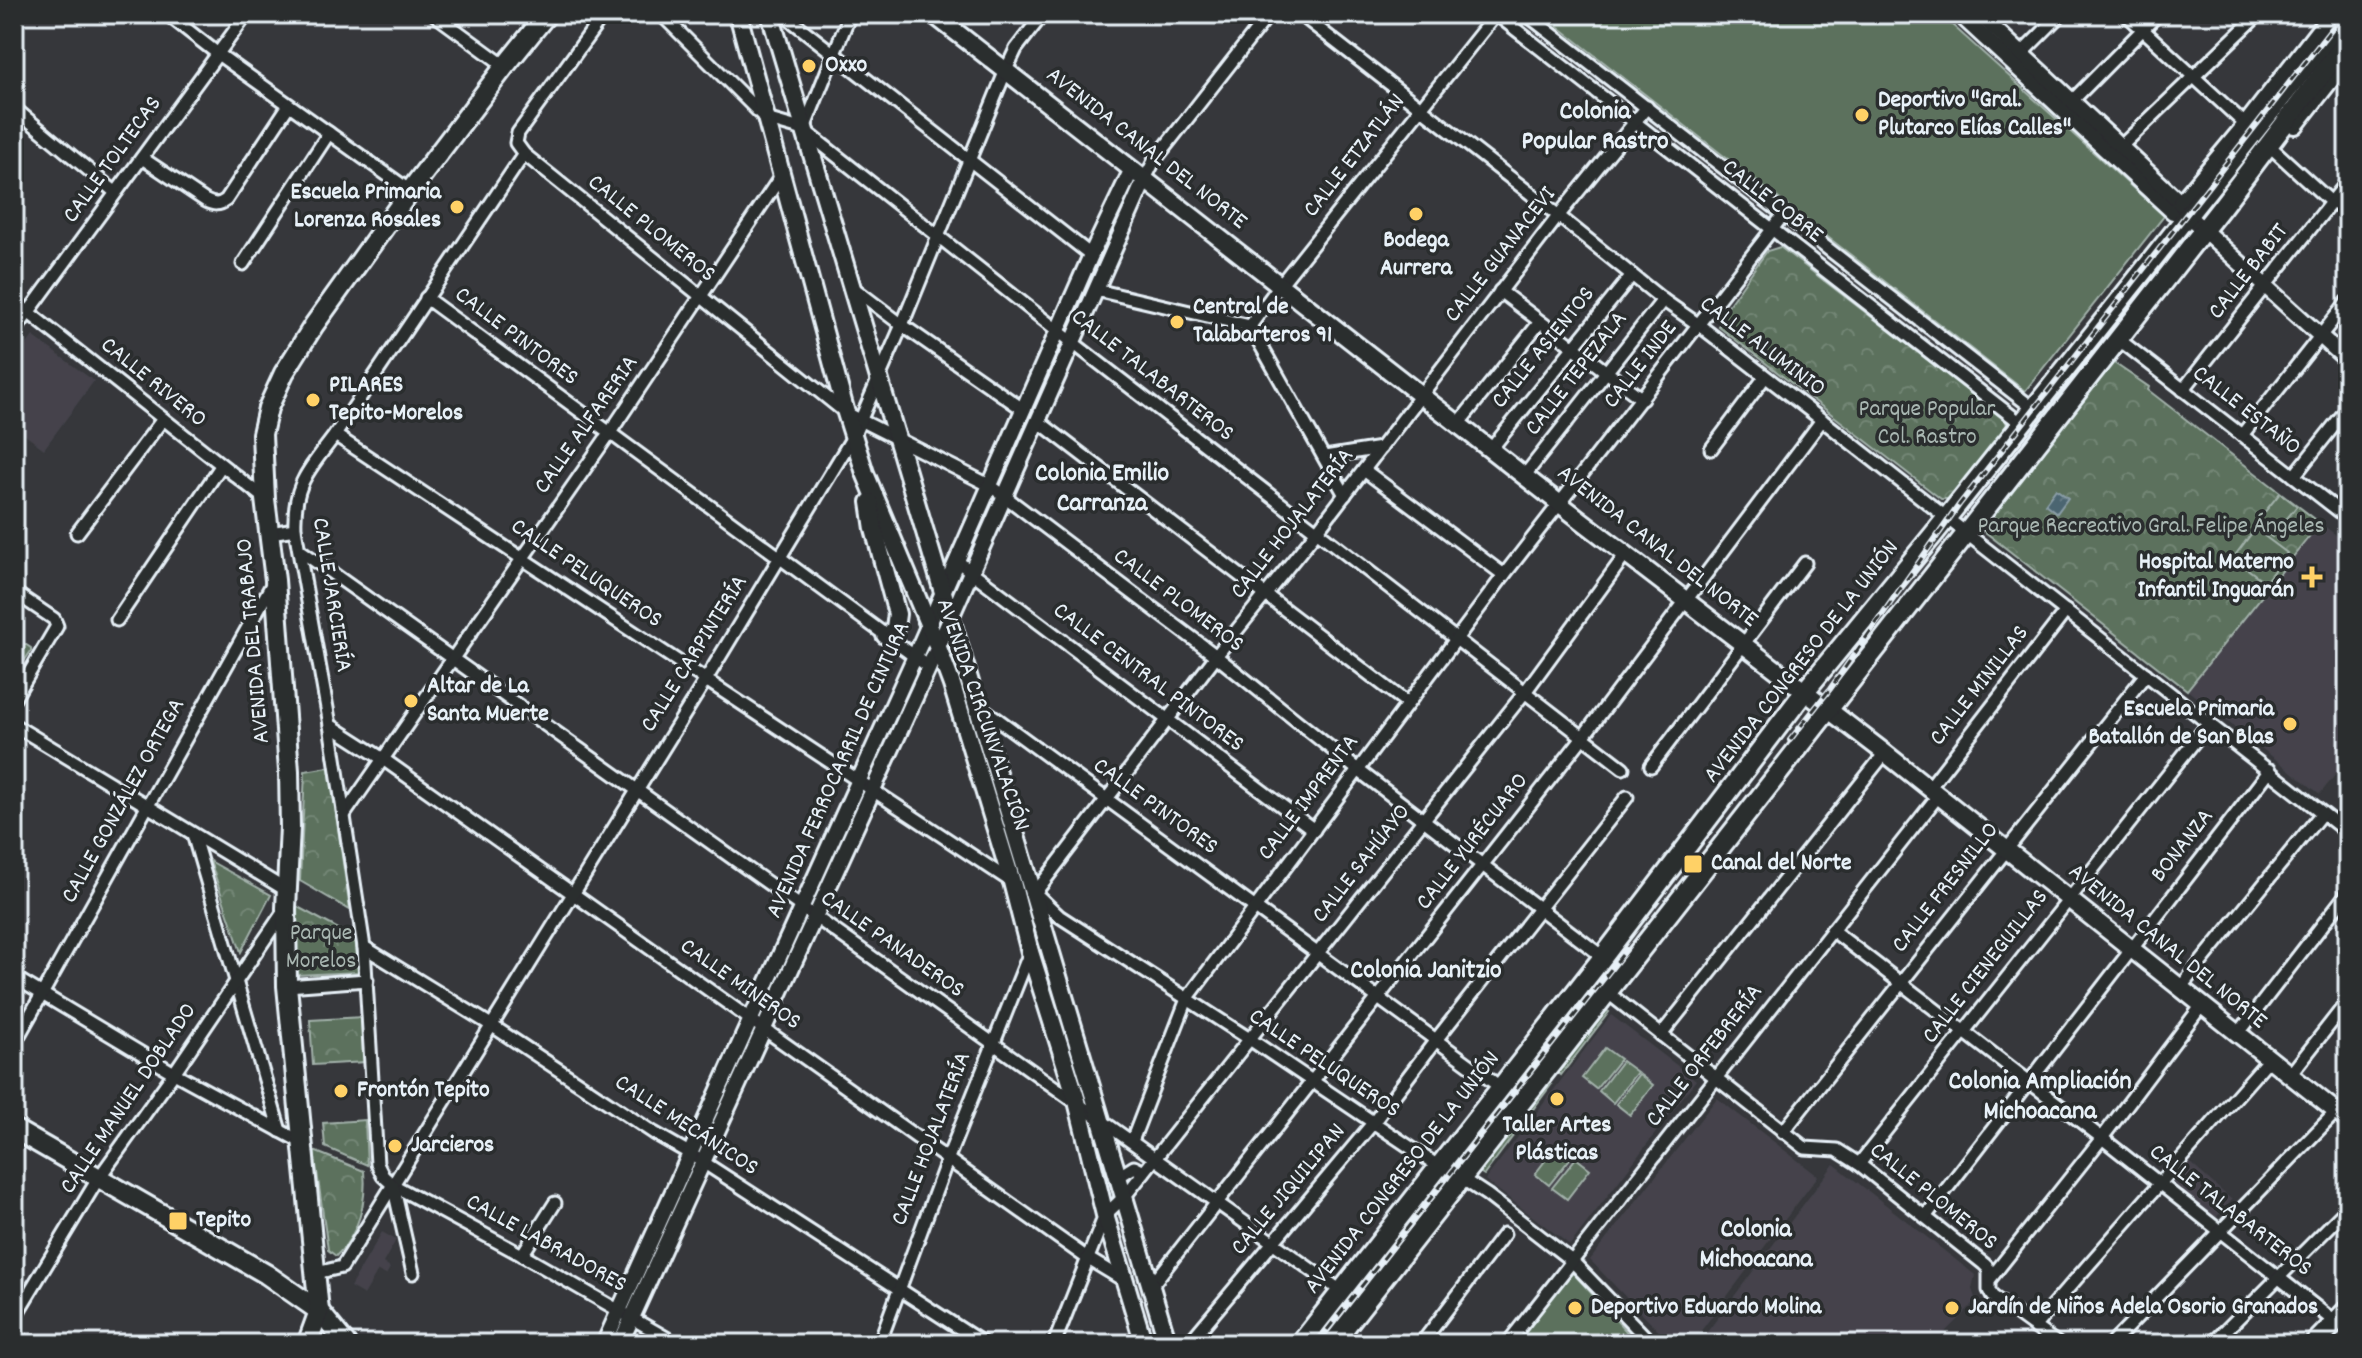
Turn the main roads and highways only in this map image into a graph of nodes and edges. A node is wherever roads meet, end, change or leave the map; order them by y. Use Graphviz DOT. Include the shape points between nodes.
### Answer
graph roads {
  1 [pos="547,14"];
  2 [pos="738,14"];
  3 [pos="770,14"];
  4 [pos="933,14"];
  5 [pos="2335,14"];
  6 [pos="2348,14"];
  7 [pos="2348,40"];
  8 [pos="2348,57"];
  9 [pos="2184,209"];
  10 [pos="2220,209"];
  11 [pos="865,473"];
  12 [pos="904,565"];
  13 [pos="934,566"];
  14 [pos="885,635"];
  15 [pos="1805,691"];
  16 [pos="1827,709"];
  17 [pos="2344,1115"];
  18 [pos="14,1129"];
  19 [pos="319,1311"];
  20 [pos="2342,1316"];
  21 [pos="307,1344"];
  22 [pos="346,1344"];
  23 [pos="1144,1344"];
  24 [pos="1168,1344"];
  25 [pos="1300,1344"];
  26 [pos="1332,1344"];
  27 [pos="2314,1344"];
  1 -- 19 [label="main road, AVENIDA DEL TRABAJO" via="314,325 273,396 262,434 289,771 287,986"];
  2 -- 11 [label="main road, AVENIDA CIRCUNVALACIÓN"];
  3 -- 13 [label="main road, AVENIDA CIRCUNVALACIÓN"];
  4 -- 15 [label="main road, AVENIDA CANAL DEL NORTE"];
  5 -- 9 [label="main road"];
  6 -- 9 [label="main road, AVENIDA CONGRESO DE LA UNIÓN"];
  7 -- 10 [label="main road, AVENIDA CONGRESO DE LA UNIÓN"];
  8 -- 10 [label="main road" via="2237,198"];
  9 -- 15 [label="main road, AVENIDA CONGRESO DE LA UNIÓN" via="2028,416"];
  10 -- 16 [label="main road, AVENIDA CONGRESO DE LA UNIÓN"];
  11 -- 12 [label="main road, AVENIDA CIRCUNVALACIÓN"];
  11 -- 14 [label="main road" via="897,614 895,628"];
  12 -- 13 [label="main road" via="919,571"];
  12 -- 23 [label="main road, AVENIDA CIRCUNVALACIÓN" via="956,700"];
  13 -- 24 [label="main road, AVENIDA CIRCUNVALACIÓN"];
  15 -- 16 [label="main road, AVENIDA CANAL DEL NORTE"];
  15 -- 25 [label="main road, AVENIDA CONGRESO DE LA UNIÓN"];
  16 -- 17 [label="main road, AVENIDA CANAL DEL NORTE"];
  16 -- 26 [label="main road, AVENIDA CONGRESO DE LA UNIÓN"];
  18 -- 19 [label="main road" via="259,1269"];
  19 -- 21 [label="main road"];
  19 -- 22 [label="main road"];
  20 -- 27 [label="main road"];
}
